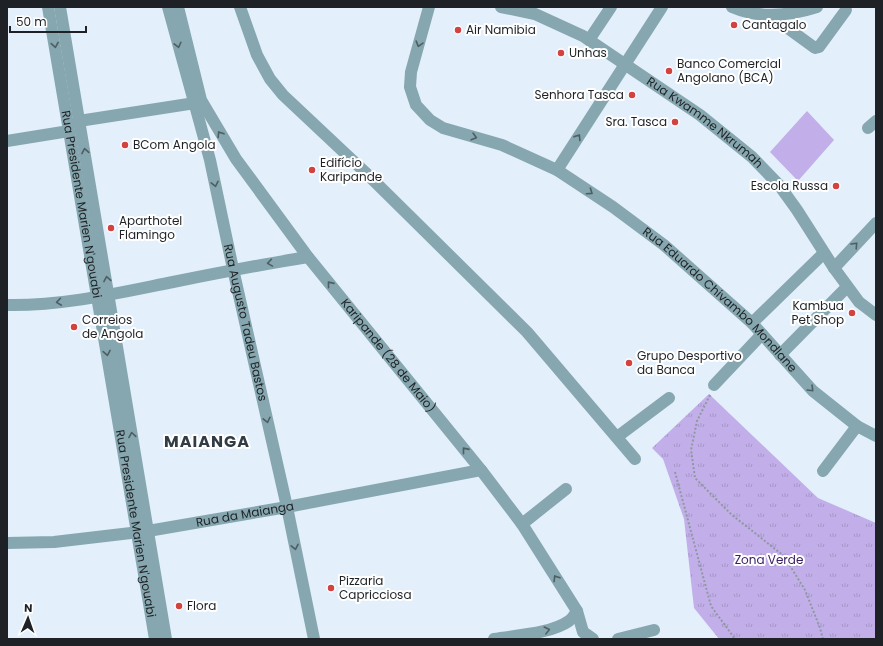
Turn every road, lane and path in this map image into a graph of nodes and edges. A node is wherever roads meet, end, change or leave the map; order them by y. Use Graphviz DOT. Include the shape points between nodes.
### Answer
graph roads {
  1 [pos="48,7"];
  2 [pos="60,7"];
  3 [pos="168,7"];
  4 [pos="178,7"];
  5 [pos="240,7"];
  6 [pos="429,7"];
  7 [pos="501,7"];
  8 [pos="611,7"];
  9 [pos="662,7"];
  10 [pos="732,7"];
  11 [pos="817,7"];
  12 [pos="846,10"];
  13 [pos="785,11"];
  14 [pos="771,16"];
  15 [pos="588,40"];
  16 [pos="624,64"];
  17 [pos="198,101"];
  18 [pos="80,121"];
  19 [pos="69,131"];
  20 [pos="7,141"];
  21 [pos="236,159"];
  22 [pos="210,160"];
  23 [pos="557,170"];
  24 [pos="876,223"];
  25 [pos="824,253"];
  26 [pos="308,257"];
  27 [pos="834,268"];
  28 [pos="233,270"];
  29 [pos="847,287"];
  30 [pos="103,296"];
  31 [pos="7,305"];
  32 [pos="876,316"];
  33 [pos="752,323"];
  34 [pos="762,334"];
  35 [pos="780,355"];
  36 [pos="714,385"];
  37 [pos="669,398"];
  38 [pos="857,426"];
  39 [pos="876,436"];
  40 [pos="616,437"];
  41 [pos="635,459"];
  42 [pos="481,470"];
  43 [pos="676,472"];
  44 [pos="823,472"];
  45 [pos="566,489"];
  46 [pos="287,507"];
  47 [pos="522,524"];
  48 [pos="143,532"];
  49 [pos="7,543"];
  50 [pos="577,611"];
  51 [pos="654,630"];
  52 [pos="155,639"];
  53 [pos="166,639"];
  54 [pos="314,639"];
  55 [pos="494,639"];
  56 [pos="593,639"];
  57 [pos="618,639"];
  58 [pos="735,639"];
  59 [pos="823,639"];
  1 -- 19 [label="street, Rua Presidente Marien N'gouabi, one-way"];
  2 -- 18 [label="street, Rua Presidente Marien N'gouabi"];
  3 -- 17 [label="street, Rua Augusto Tadeu Bastos, one-way" via="181,57"];
  4 -- 17 [label="street, Rua Augusto Tadeu Bastos"];
  5 -- 40 [label="street" via="258,55 270,79 283,95 527,332"];
  6 -- 23 [label="street, Rua Eduardo Chivambo Mondlane, one-way" via="411,72 410,87 416,105 430,120 443,128 502,145"];
  7 -- 15 [label="street, Rua Kwamme Nkrumah" via="536,14"];
  8 -- 15 [label="street"];
  9 -- 16 [label="street"];
  10 -- 14 [label="street" via="748,13"];
  11 -- 13 [label="street"];
  12 -- 14 [label="street" via="819,47 815,48"];
  13 -- 14 [label="street"];
  15 -- 16 [label="street, Rua Kwamme Nkrumah"];
  23 -- 16 [label="street, one-way"];
  16 -- 25 [label="street, Rua Kwamme Nkrumah" via="700,115 752,157 784,192"];
  17 -- 18 [label="street"];
  21 -- 17 [label="street, Karipande (28 de Maio), one-way"];
  17 -- 22 [label="street, Rua Augusto Tadeu Bastos"];
  30 -- 18 [label="street, Rua Presidente Marien N'gouabi, one-way"];
  19 -- 20 [label="street"];
  19 -- 30 [label="street, Rua Presidente Marien N'gouabi"];
  21 -- 22 [label="street" via="227,151 217,149"];
  21 -- 26 [label="street, Karipande (28 de Maio)"];
  22 -- 28 [label="street, Rua Augusto Tadeu Bastos, one-way"];
  23 -- 33 [label="street, Rua Eduardo Chivambo Mondlane, one-way" via="664,245"];
  27 -- 24 [label="street, one-way"];
  25 -- 27 [label="street, Rua Kwamme Nkrumah"];
  25 -- 33 [label="street"];
  26 -- 28 [label="street, one-way"];
  42 -- 26 [label="street, Karipande (28 de Maio), one-way"];
  27 -- 29 [label="street, Rua Kwamme Nkrumah"];
  28 -- 30 [label="street"];
  28 -- 46 [label="street, Rua Augusto Tadeu Bastos, one-way"];
  29 -- 32 [label="street, Rua Kwamme Nkrumah" via="859,302"];
  29 -- 35 [label="street"];
  30 -- 31 [label="street, one-way" via="36,305"];
  30 -- 48 [label="street, Rua Presidente Marien N'gouabi"];
  33 -- 34 [label="street, Rua Eduardo Chivambo Mondlane"];
  34 -- 35 [label="street, Rua Eduardo Chivambo Mondlane"];
  34 -- 36 [label="street"];
  35 -- 38 [label="street, Rua Eduardo Chivambo Mondlane, one-way" via="813,391"];
  36 -- 59 [label="path" via="697,421 691,450 695,478 732,515 784,556 805,590"];
  37 -- 40 [label="street"];
  38 -- 39 [label="street, Rua Eduardo Chivambo Mondlane"];
  38 -- 44 [label="street"];
  40 -- 41 [label="street"];
  42 -- 46 [label="street, Rua da Maianga"];
  42 -- 47 [label="street, Karipande (28 de Maio)"];
  43 -- 58 [label="path" via="711,606"];
  45 -- 47 [label="street"];
  46 -- 48 [label="street, Rua da Maianga"];
  46 -- 54 [label="street, Rua Augusto Tadeu Bastos, one-way"];
  50 -- 47 [label="street, Karipande (28 de Maio), one-way"];
  48 -- 49 [label="street, Rua da Maianga" via="54,542"];
  48 -- 52 [label="street, Rua Presidente Marien N'gouabi"];
  48 -- 53 [label="street, Rua Presidente Marien N'gouabi"];
  55 -- 50 [label="street, one-way" via="560,626 571,620"];
  50 -- 56 [label="street, Karipande (28 de Maio)" via="583,632"];
  51 -- 57 [label="street"];
}
